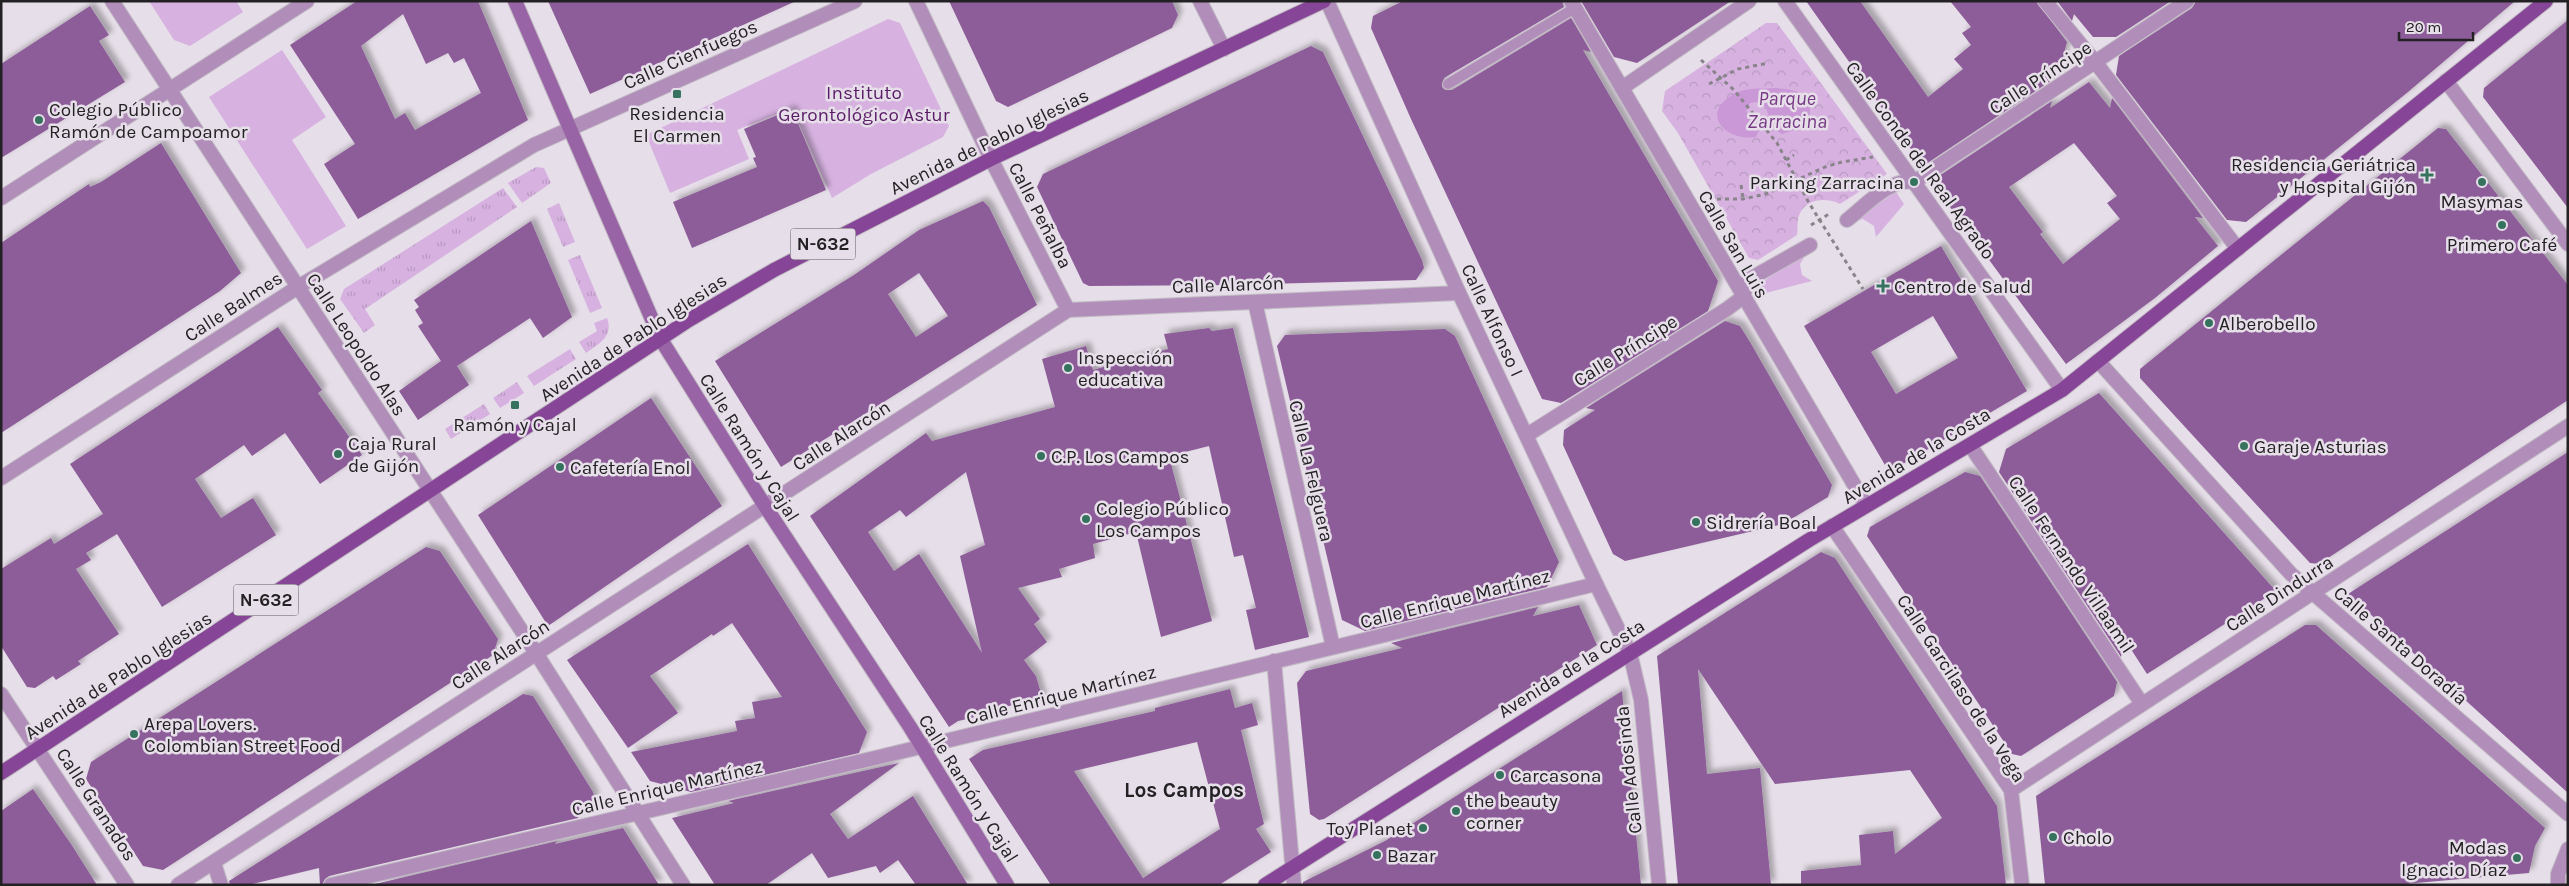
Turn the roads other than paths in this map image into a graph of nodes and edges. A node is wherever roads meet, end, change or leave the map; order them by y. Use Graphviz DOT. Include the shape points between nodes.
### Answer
graph roads {
  1 [pos="112,1"];
  2 [pos="307,1"];
  3 [pos="515,1"];
  4 [pos="855,1"];
  5 [pos="916,1"];
  6 [pos="1200,1"];
  7 [pos="1325,1"];
  8 [pos="1749,1"];
  9 [pos="1785,1"];
  10 [pos="2045,1"];
  11 [pos="2187,1"];
  12 [pos="2546,1"];
  13 [pos="1573,5"];
  14 [pos="1224,49"];
  15 [pos="2096,63"];
  16 [pos="2446,81"];
  17 [pos="1448,84"];
  18 [pos="1622,88"];
  19 [pos="170,90"];
  20 [pos="569,129"];
  21 [pos="991,159"];
  22 [pos="1914,182"];
  23 [pos="1,198"];
  24 [pos="1847,220"];
  25 [pos="2568,244"];
  26 [pos="1810,245"];
  27 [pos="2238,249"];
  28 [pos="298,286"];
  29 [pos="1460,293"];
  30 [pos="1743,297"];
  31 [pos="1255,302"];
  32 [pos="1068,310"];
  33 [pos="660,338"];
  34 [pos="2098,361"];
  35 [pos="2062,390"];
  36 [pos="2568,426"];
  37 [pos="1527,434"];
  38 [pos="1970,445"];
  39 [pos="1,478"];
  40 [pos="431,492"];
  41 [pos="1866,505"];
  42 [pos="765,506"];
  43 [pos="1832,526"];
  44 [pos="1596,584"];
  45 [pos="2313,593"];
  46 [pos="1333,647"];
  47 [pos="536,653"];
  48 [pos="1630,653"];
  49 [pos="1274,661"];
  50 [pos="1,694"];
  51 [pos="2142,704"];
  52 [pos="922,746"];
  53 [pos="39,749"];
  54 [pos="1,773"];
  55 [pos="2011,790"];
  56 [pos="636,813"];
  57 [pos="2568,814"];
  58 [pos="2568,849"];
  59 [pos="214,863"];
  60 [pos="1292,867"];
  61 [pos="127,885"];
  62 [pos="178,885"];
  63 [pos="221,885"];
  64 [pos="330,885"];
  65 [pos="683,885"];
  66 [pos="1007,885"];
  67 [pos="1264,885"];
  68 [pos="1294,885"];
  69 [pos="1659,885"];
  70 [pos="2022,885"];
  71 [pos="2558,885"];
  1 -- 19 [label="street, Calle Leopoldo Alas"];
  2 -- 19 [label="street"];
  3 -- 20 [label="main road, Calle Ramón y Cajal"];
  4 -- 20 [label="street, Calle Cienfuegos"];
  5 -- 21 [label="street, Calle Peñalba"];
  6 -- 14 [label="street"];
  7 -- 14 [label="main road, Avenida de Pablo Iglesias / N-632"];
  7 -- 29 [label="street, Calle Alfonso I"];
  8 -- 18 [label="street"];
  9 -- 22 [label="street, Calle Conde del Real Agrado"];
  10 -- 15 [label="street"];
  11 -- 15 [label="street, Calle Príncipe"];
  12 -- 16 [label="main road, Avenida de la Costa"];
  13 -- 17 [label="lane"];
  13 -- 18 [label="street, Calle San Luis"];
  14 -- 21 [label="main road, Avenida de Pablo Iglesias / N-632"];
  15 -- 22 [label="street, Calle Príncipe"];
  15 -- 27 [label="street"];
  16 -- 25 [label="street"];
  16 -- 27 [label="main road, Avenida de la Costa"];
  18 -- 30 [label="street, Calle San Luis"];
  19 -- 23 [label="street"];
  19 -- 28 [label="street, Calle Leopoldo Alas"];
  20 -- 28 [label="street, Calle Balmes" via="534,145"];
  20 -- 33 [label="main road, Calle Ramón y Cajal"];
  21 -- 32 [label="street, Calle Peñalba"];
  21 -- 33 [label="main road, Avenida de Pablo Iglesias / N-632" via="774,270"];
  22 -- 24 [label="street" via="1904,180 1892,186"];
  22 -- 35 [label="street, Calle Conde del Real Agrado"];
  26 -- 30 [label="street" via="1748,280"];
  27 -- 34 [label="main road, Avenida de la Costa"];
  28 -- 39 [label="street, Calle Balmes"];
  28 -- 40 [label="street, Calle Leopoldo Alas"];
  29 -- 31 [label="street, Calle Alarcón"];
  29 -- 37 [label="street, Calle Alfonso I"];
  30 -- 37 [label="street, Calle Príncipe"];
  30 -- 41 [label="street, Calle San Luis"];
  31 -- 32 [label="street, Calle Alarcón"];
  31 -- 46 [label="street, Calle La Felguera"];
  32 -- 42 [label="street, Calle Alarcón"];
  33 -- 40 [label="main road, Avenida de Pablo Iglesias / N-632"];
  33 -- 42 [label="main road, Calle Ramón y Cajal"];
  34 -- 35 [label="main road, Avenida de la Costa"];
  34 -- 45 [label="street, Calle Santa Doradía" via="2291,574"];
  35 -- 38 [label="main road, Avenida de la Costa"];
  36 -- 45 [label="street, Calle Dindurra"];
  37 -- 44 [label="street, Calle Alfonso I"];
  38 -- 41 [label="main road, Avenida de la Costa"];
  38 -- 51 [label="street, Calle Fernando Villaamil"];
  40 -- 47 [label="street, Calle Leopoldo Alas"];
  40 -- 53 [label="main road, Avenida de Pablo Iglesias / N-632"];
  41 -- 43 [label="main road, Avenida de la Costa"];
  42 -- 47 [label="street, Calle Alarcón"];
  42 -- 52 [label="main road, Calle Ramón y Cajal"];
  43 -- 48 [label="main road, Avenida de la Costa"];
  43 -- 55 [label="street, Calle Garcilaso de la Vega"];
  44 -- 46 [label="street, Calle Enrique Martínez"];
  44 -- 48 [label="street, Calle Alfonso I"];
  45 -- 51 [label="street, Calle Dindurra"];
  45 -- 57 [label="street, Calle Santa Doradía"];
  46 -- 49 [label="street, Calle Enrique Martínez"];
  47 -- 56 [label="street, Calle Leopoldo Alas"];
  47 -- 59 [label="street, Calle Alarcón"];
  48 -- 60 [label="main road, Avenida de la Costa"];
  48 -- 69 [label="street, Calle Adosinda" via="1641,700"];
  49 -- 52 [label="street, Calle Enrique Martínez"];
  49 -- 60 [label="street"];
  50 -- 53 [label="street, Calle Granados"];
  51 -- 55 [label="street, Calle Dindurra"];
  52 -- 56 [label="street, Calle Enrique Martínez"];
  52 -- 66 [label="main road, Calle Ramón y Cajal"];
  53 -- 54 [label="main road, Avenida de Pablo Iglesias / N-632"];
  53 -- 61 [label="street, Calle Granados"];
  55 -- 70 [label="street, Calle Garcilaso de la Vega"];
  56 -- 64 [label="street, Calle Enrique Martínez"];
  56 -- 65 [label="street, Calle Leopoldo Alas"];
  58 -- 71 [label="street" via="2558,874"];
  59 -- 62 [label="street, Calle Alarcón"];
  59 -- 63 [label="street"];
  60 -- 67 [label="main road, Avenida de la Costa"];
  60 -- 68 [label="street"];
}
